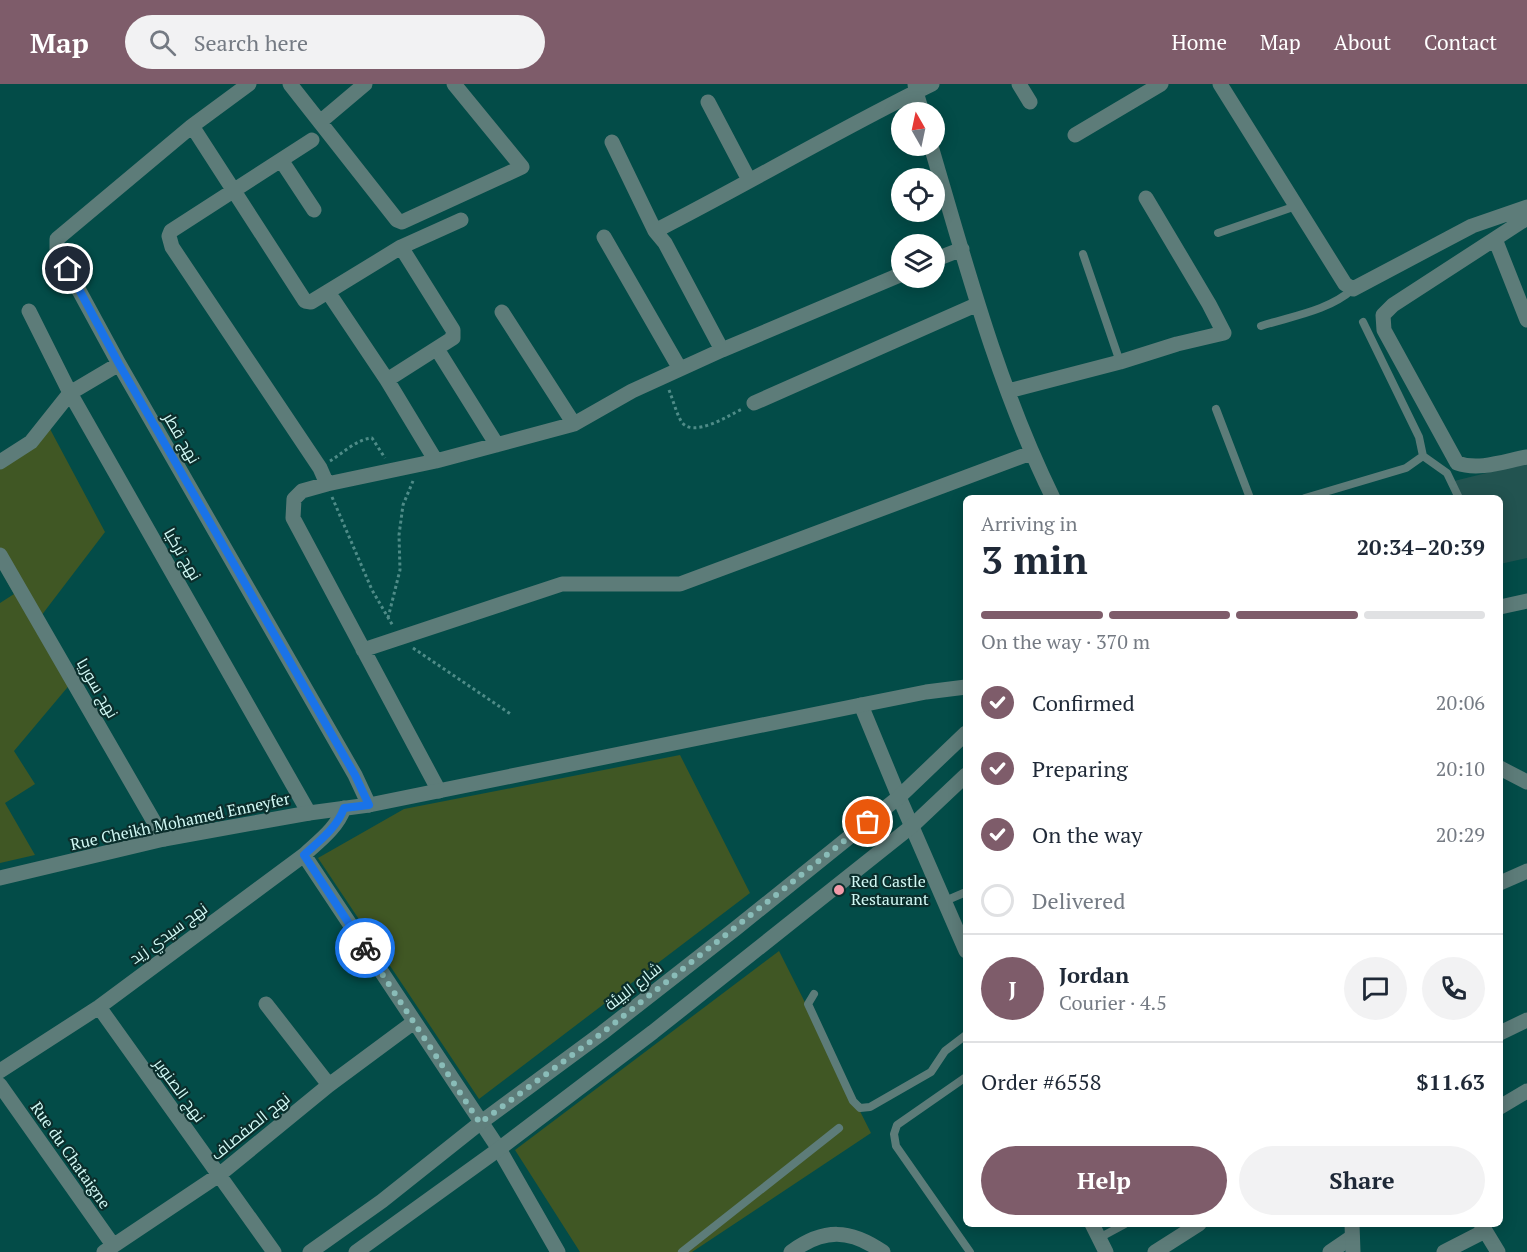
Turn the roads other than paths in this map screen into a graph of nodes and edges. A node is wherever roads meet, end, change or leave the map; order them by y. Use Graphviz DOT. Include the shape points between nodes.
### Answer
graph roads {
  1 [pos="249,84"];
  2 [pos="290,84"];
  3 [pos="365,84"];
  4 [pos="454,84"];
  5 [pos="932,84"];
  6 [pos="1019,84"];
  7 [pos="1161,84"];
  8 [pos="1220,84"];
  9 [pos="916,88"];
  10 [pos="708,102"];
  11 [pos="1030,102"];
  12 [pos="320,122"];
  13 [pos="192,126"];
  14 [pos="1075,135"];
  15 [pos="312,140"];
  16 [pos="612,142"];
  17 [pos="934,156"];
  18 [pos="281,160"];
  19 [pos="749,180"];
  20 [pos="233,190"];
  21 [pos="1146,198"];
  22 [pos="1296,206"];
  23 [pos="1527,207"];
  24 [pos="314,210"];
  25 [pos="1527,218"];
  26 [pos="461,220"];
  27 [pos="656,231"];
  28 [pos="1218,233"];
  29 [pos="604,237"];
  30 [pos="1495,238"];
  31 [pos="401,247"];
  32 [pos="962,249"];
  33 [pos="1083,254"];
  34 [pos="945,256"];
  35 [pos="891,279"];
  36 [pos="1353,289"];
  37 [pos="328,292"];
  38 [pos="978,304"];
  39 [pos="29,311"];
  40 [pos="502,312"];
  41 [pos="1527,320"];
  42 [pos="1363,322"];
  43 [pos="1261,326"];
  44 [pos="437,349"];
  45 [pos="722,350"];
  46 [pos="1120,362"];
  47 [pos="119,364"];
  48 [pos="680,369"];
  49 [pos="387,380"];
  50 [pos="1008,391"];
  51 [pos="70,393"];
  52 [pos="754,403"];
  53 [pos="1216,409"];
  54 [pos="574,424"];
  55 [pos="497,446"];
  56 [pos="1031,453"];
  57 [pos="1423,456"];
  58 [pos="1527,457"];
  59 [pos="0,462"];
  60 [pos="428,462"];
  61 [pos="327,484"];
  62 [pos="1052,495"];
  63 [pos="1249,495"];
  64 [pos="1315,495"];
  65 [pos="1458,495"];
  66 [pos="0,555"];
  67 [pos="1527,602"];
  68 [pos="1503,606"];
  69 [pos="363,650"];
  70 [pos="963,688"];
  71 [pos="861,705"];
  72 [pos="963,736"];
  73 [pos="1503,770"];
  74 [pos="963,778"];
  75 [pos="1527,782"];
  76 [pos="439,791"];
  77 [pos="899,797"];
  78 [pos="369,805"];
  79 [pos="344,808"];
  80 [pos="309,813"];
  81 [pos="912,826"];
  82 [pos="164,839"];
  83 [pos="304,855"];
  84 [pos="1527,871"];
  85 [pos="0,878"];
  86 [pos="1503,882"];
  87 [pos="963,893"];
  88 [pos="945,902"];
  89 [pos="963,944"];
  90 [pos="814,994"];
  91 [pos="266,1004"];
  92 [pos="99,1007"];
  93 [pos="1527,1020"];
  94 [pos="414,1022"];
  95 [pos="1503,1032"];
  96 [pos="963,1037"];
  97 [pos="0,1071"];
  98 [pos="963,1079"];
  99 [pos="0,1085"];
  100 [pos="329,1085"];
  101 [pos="1527,1091"];
  102 [pos="1503,1105"];
  103 [pos="480,1123"];
  104 [pos="838,1128"];
  105 [pos="499,1149"];
  106 [pos="219,1175"];
  107 [pos="1093,1227"];
  108 [pos="1122,1227"];
  109 [pos="1194,1227"];
  110 [pos="1483,1227"];
  111 [pos="1352,1238"];
  112 [pos="1102,1245"];
  113 [pos="109,1249"];
  114 [pos="556,1251"];
  115 [pos="274,1252"];
  116 [pos="310,1252"];
  117 [pos="356,1252"];
  118 [pos="682,1252"];
  119 [pos="790,1252"];
  120 [pos="883,1252"];
  121 [pos="970,1252"];
  122 [pos="1155,1252"];
  123 [pos="1330,1252"];
  124 [pos="1444,1252"];
  125 [pos="1498,1252"];
  1 -- 13 [label="street"];
  2 -- 12 [label="street"];
  3 -- 12 [label="street"];
  4 -- 12 [label="street" via="522,167 402,222"];
  5 -- 9 [label="street"];
  6 -- 11 [label="street"];
  7 -- 14 [label="street"];
  8 -- 22 [label="street"];
  9 -- 19 [label="street"];
  10 -- 19 [label="street"];
  13 -- 20 [label="street"];
  13 -- 47 [label="street, نهج قطر" via="57,239 57,250"];
  15 -- 18 [label="street"];
  16 -- 27 [label="street"];
  17 -- 32 [label="street"];
  18 -- 20 [label="street"];
  18 -- 24 [label="street"];
  19 -- 27 [label="street"];
  20 -- 37 [label="street" via="305,302"];
  20 -- 61 [label="street" via="171,231 172,247"];
  21 -- 46 [label="street" via="1224,333"];
  22 -- 28 [label="lane"];
  22 -- 36 [label="street" via="1345,284"];
  23 -- 36 [label="street" via="1472,226"];
  25 -- 30 [label="street"];
  26 -- 31 [label="street"];
  27 -- 45 [label="street"];
  29 -- 48 [label="street"];
  30 -- 41 [label="street"];
  30 -- 58 [label="street" via="1393,305 1383,315 1384,330 1457,463 1478,467"];
  31 -- 37 [label="street"];
  31 -- 44 [label="street" via="453,330 453,338"];
  32 -- 34 [label="street"];
  32 -- 38 [label="street"];
  33 -- 46 [label="lane"];
  35 -- 45 [label="street"];
  36 -- 43 [label="lane" via="1329,305"];
  37 -- 49 [label="street"];
  38 -- 50 [label="street"];
  38 -- 52 [label="street"];
  39 -- 51 [label="street, نهج تركيا"];
  40 -- 54 [label="street"];
  42 -- 57 [label="lane" via="1419,437"];
  44 -- 49 [label="street"];
  44 -- 55 [label="street"];
  45 -- 48 [label="street"];
  46 -- 50 [label="street"];
  47 -- 51 [label="street"];
  47 -- 78 [label="street, نهج قطر"];
  48 -- 54 [label="street"];
  49 -- 60 [label="street"];
  50 -- 56 [label="street"];
  51 -- 59 [label="street" via="31,442"];
  51 -- 80 [label="street, نهج تركيا"];
  53 -- 63 [label="lane"];
  54 -- 55 [label="street"];
  55 -- 60 [label="street"];
  56 -- 62 [label="street"];
  56 -- 69 [label="street" via="680,584 562,584"];
  57 -- 64 [label="lane" via="1406,468"];
  57 -- 65 [label="lane" via="1447,473"];
  60 -- 61 [label="street"];
  61 -- 69 [label="street" via="302,491 294,499 293,518"];
  66 -- 82 [label="street, نهج سوريا"];
  67 -- 68 [label="street"];
  69 -- 76 [label="street"];
  70 -- 71 [label="street, Rue Cheikh Mohamed Enneyfer"];
  71 -- 76 [label="street, Rue Cheikh Mohamed Enneyfer"];
  71 -- 77 [label="street"];
  72 -- 77 [label="street, شارع البيئة"];
  73 -- 75 [label="street"];
  74 -- 81 [label="street"];
  76 -- 78 [label="street, Rue Cheikh Mohamed Enneyfer"];
  77 -- 81 [label="street"];
  77 -- 103 [label="street, شارع البيئة" via="602,1033"];
  78 -- 79 [label="street, Rue Cheikh Mohamed Enneyfer"];
  79 -- 80 [label="street, Rue Cheikh Mohamed Enneyfer"];
  79 -- 83 [label="street, نهج سيدي زيد" via="332,828"];
  80 -- 82 [label="street, Rue Cheikh Mohamed Enneyfer"];
  81 -- 88 [label="street"];
  81 -- 105 [label="street"];
  82 -- 85 [label="street, Rue Cheikh Mohamed Enneyfer"];
  83 -- 92 [label="street, نهج سيدي زيد"];
  83 -- 94 [label="street"];
  84 -- 86 [label="street"];
  87 -- 88 [label="lane"];
  88 -- 89 [label="street"];
  90 -- 96 [label="lane" via="808,1004 853,1101 860,1108 870,1107 931,1072 945,1051"];
  91 -- 100 [label="street"];
  92 -- 97 [label="street, نهج سيدي زيد"];
  92 -- 106 [label="street, نهج الصنوبر"];
  93 -- 95 [label="street"];
  94 -- 100 [label="street, نهج الصفصاف"];
  94 -- 103 [label="street"];
  98 -- 121 [label="lane" via="897,1125 894,1134 896,1146"];
  99 -- 113 [label="street, Rue du Chataigne"];
  100 -- 106 [label="street, نهج الصفصاف"];
  101 -- 102 [label="street"];
  103 -- 105 [label="street"];
  103 -- 116 [label="street, شارع البيئة"];
  104 -- 118 [label="lane"];
  105 -- 114 [label="street"];
  105 -- 117 [label="street"];
  106 -- 113 [label="street, نهج الصفصاف"];
  106 -- 115 [label="street, نهج الصنوبر"];
  107 -- 112 [label="street"];
  108 -- 112 [label="lane"];
  109 -- 122 [label="street"];
  110 -- 124 [label="street"];
  110 -- 125 [label="street"];
  111 -- 123 [label="street"];
  119 -- 120 [label="street" via="821,1236 846,1234"];
}
